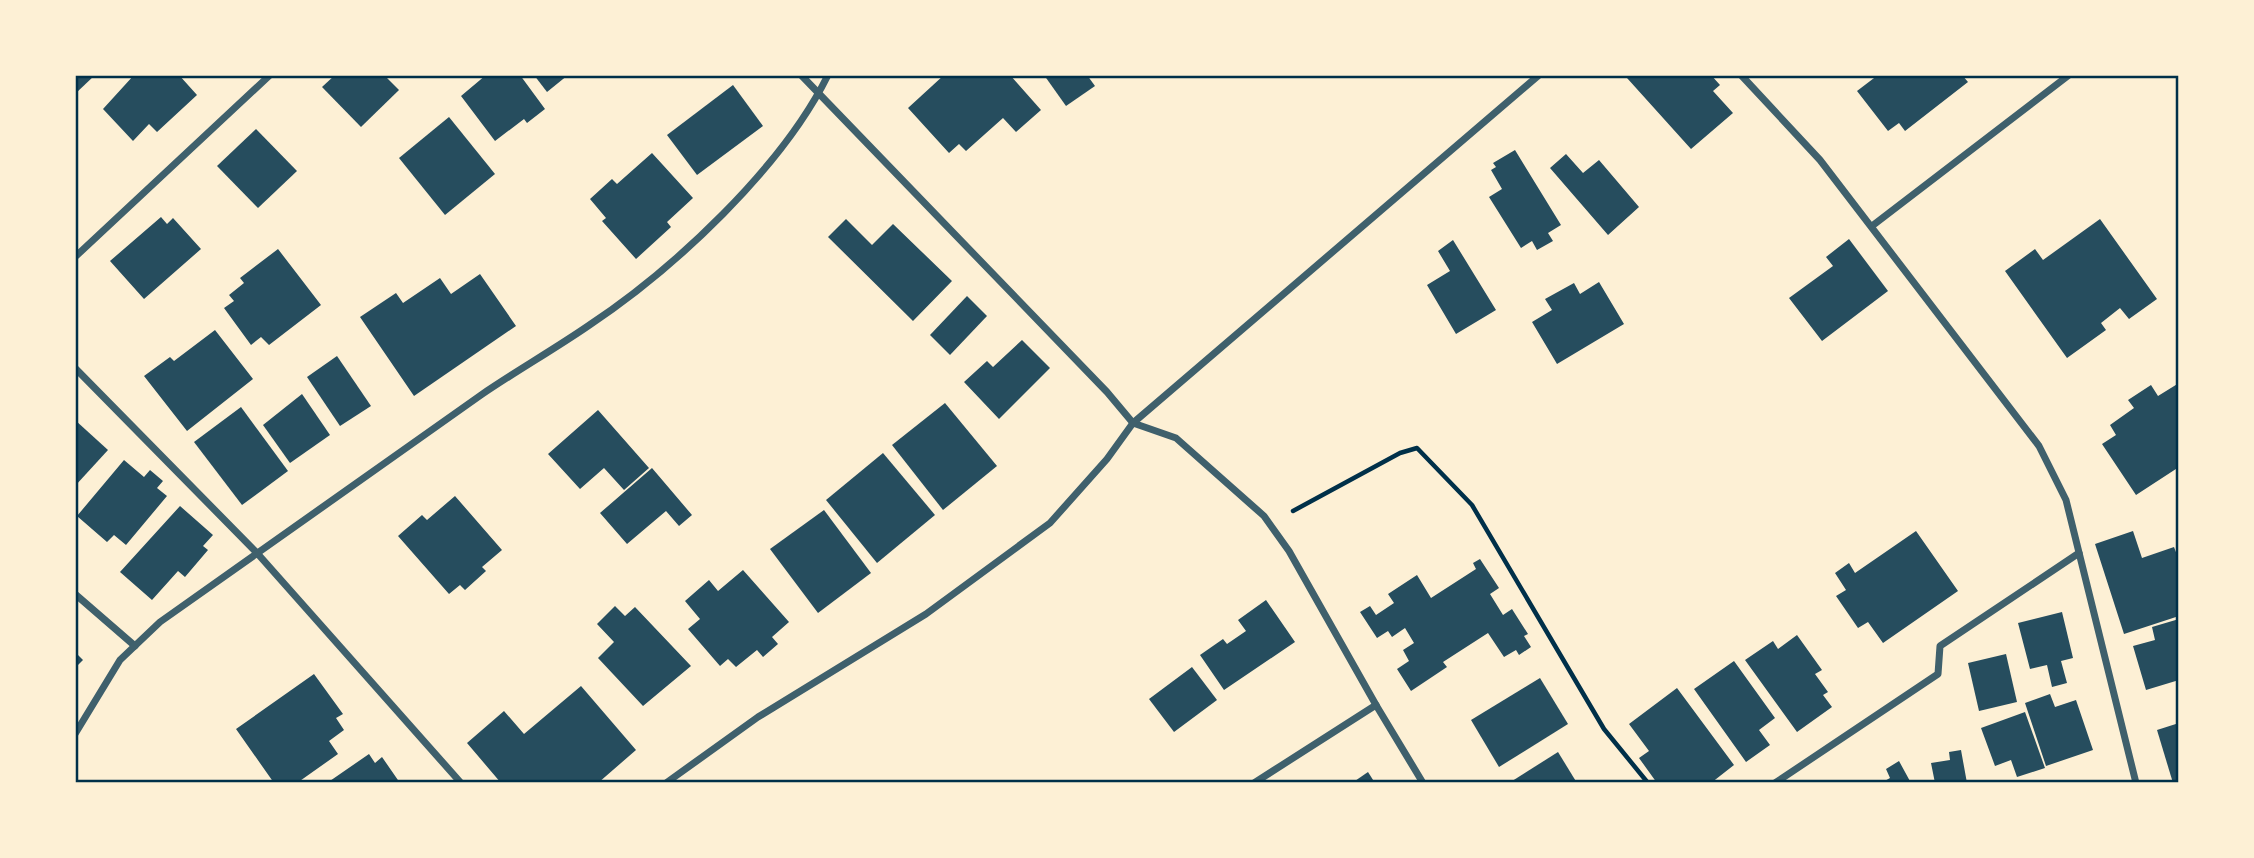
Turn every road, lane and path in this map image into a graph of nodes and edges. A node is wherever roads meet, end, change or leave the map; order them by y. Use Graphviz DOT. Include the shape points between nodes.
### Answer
graph roads {
  1 [pos="270,75"];
  2 [pos="801,75"];
  3 [pos="828,75"];
  4 [pos="1539,75"];
  5 [pos="1741,75"];
  6 [pos="2069,75"];
  7 [pos="819,93"];
  8 [pos="1872,226"];
  9 [pos="75,257"];
  10 [pos="75,368"];
  11 [pos="1133,423"];
  12 [pos="1269,523"];
  13 [pos="257,552"];
  14 [pos="2079,553"];
  15 [pos="75,594"];
  16 [pos="135,646"];
  17 [pos="1376,705"];
  18 [pos="75,734"];
  19 [pos="461,783"];
  20 [pos="666,783"];
  21 [pos="1254,783"];
  22 [pos="1423,783"];
  23 [pos="1648,783"];
  24 [pos="1775,783"];
  25 [pos="2136,783"];
  1 -- 9 [label="street"];
  2 -- 7 [label="street"];
  3 -- 7 [label="street"];
  4 -- 11 [label="street"];
  5 -- 8 [label="street" via="1820,160"];
  6 -- 8 [label="street"];
  7 -- 11 [label="street"];
  7 -- 13 [label="street" via="796,130 666,266 590,325"];
  8 -- 14 [label="street" via="2039,446 2066,500"];
  10 -- 13 [label="street"];
  11 -- 12 [label="street" via="1176,438"];
  11 -- 20 [label="street" via="1050,523 926,614 758,718"];
  12 -- 17 [label="street"];
  12 -- 23 [label="path" via="1417,448 1472,505 1604,729"];
  13 -- 16 [label="street" via="160,622"];
  13 -- 19 [label="street"];
  14 -- 24 [label="street" via="1940,646 1938,674"];
  14 -- 25 [label="street"];
  15 -- 16 [label="street"];
  16 -- 18 [label="street" via="120,660"];
  17 -- 21 [label="street"];
  17 -- 22 [label="street"];
}
